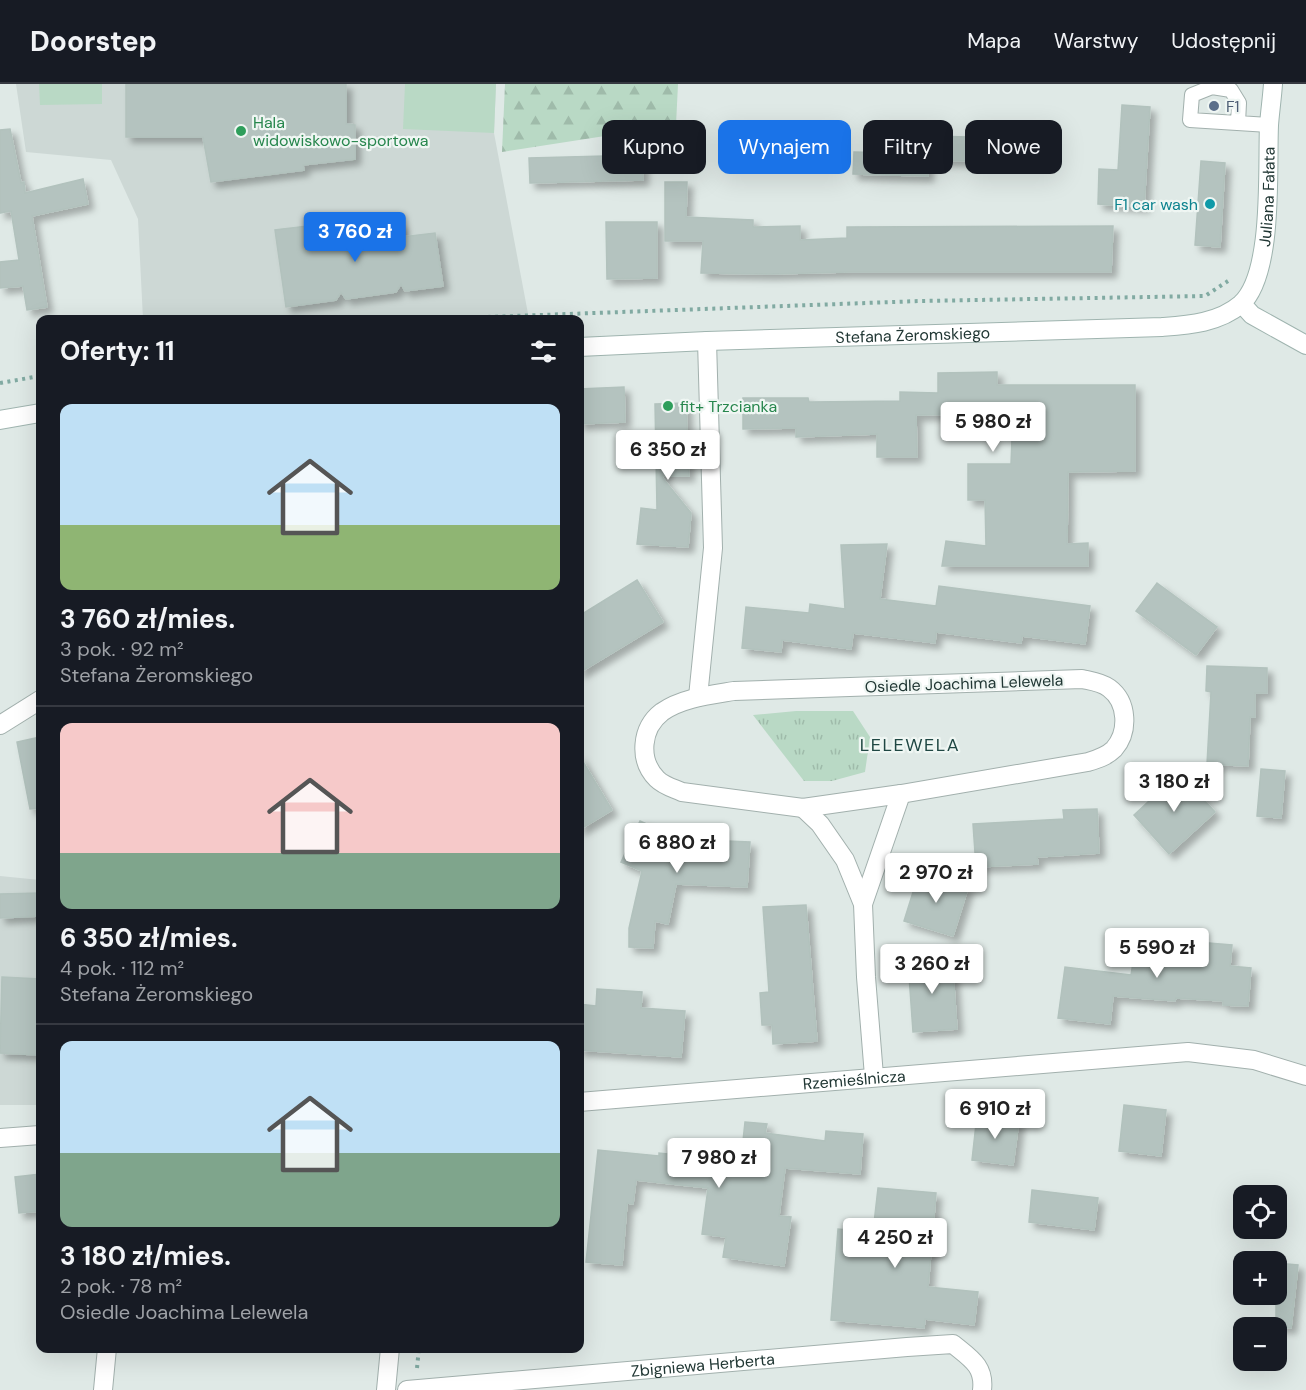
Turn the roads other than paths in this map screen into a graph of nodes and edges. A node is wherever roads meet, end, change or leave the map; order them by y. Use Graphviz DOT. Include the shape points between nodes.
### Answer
graph roads {
  1 [pos="1273,84"];
  2 [pos="1238,123"];
  3 [pos="1269,125"];
  4 [pos="1242,304"];
  5 [pos="707,341"];
  6 [pos="1306,345"];
  7 [pos="584,347"];
  8 [pos="36,414"];
  9 [pos="0,420"];
  10 [pos="698,697"];
  11 [pos="36,702"];
  12 [pos="0,725"];
  13 [pos="901,794"];
  14 [pos="803,808"];
  15 [pos="863,904"];
  16 [pos="874,1076"];
  17 [pos="1306,1076"];
  18 [pos="584,1102"];
  19 [pos="36,1135"];
  20 [pos="0,1138"];
  21 [pos="107,1353"];
  22 [pos="390,1353"];
  23 [pos="983,1384"];
  24 [pos="103,1390"];
  25 [pos="386,1390"];
  26 [pos="407,1390"];
  1 -- 3 [label="street, Juliana Fałata"];
  2 -- 3 [label="lane"];
  3 -- 4 [label="street, Juliana Fałata" via="1264,249 1257,278"];
  4 -- 5 [label="street, Stefana Żeromskiego" via="1193,324 1162,327"];
  4 -- 6 [label="street" via="1252,315"];
  5 -- 7 [label="street, Stefana Żeromskiego"];
  5 -- 10 [label="street" via="713,548"];
  8 -- 9 [label="street"];
  10 -- 13 [label="street, Osiedle Joachima Lelewela" via="734,691 1082,679 1110,689 1122,706 1121,738 1104,757"];
  10 -- 14 [label="street, Osiedle Joachima Lelewela" via="662,712 647,733 645,756 656,778 682,792"];
  11 -- 12 [label="street"];
  13 -- 14 [label="street, Osiedle Joachima Lelewela"];
  13 -- 15 [label="street"];
  14 -- 15 [label="street" via="820,824 845,860"];
  15 -- 16 [label="street"];
  16 -- 17 [label="street, Rzemieślnicza" via="1188,1052 1254,1060"];
  16 -- 18 [label="street, Rzemieślnicza"];
  19 -- 20 [label="street"];
  21 -- 24 [label="street"];
  22 -- 25 [label="street"];
  23 -- 26 [label="street, Zbigniewa Herberta" via="974,1362 953,1344"];
}
